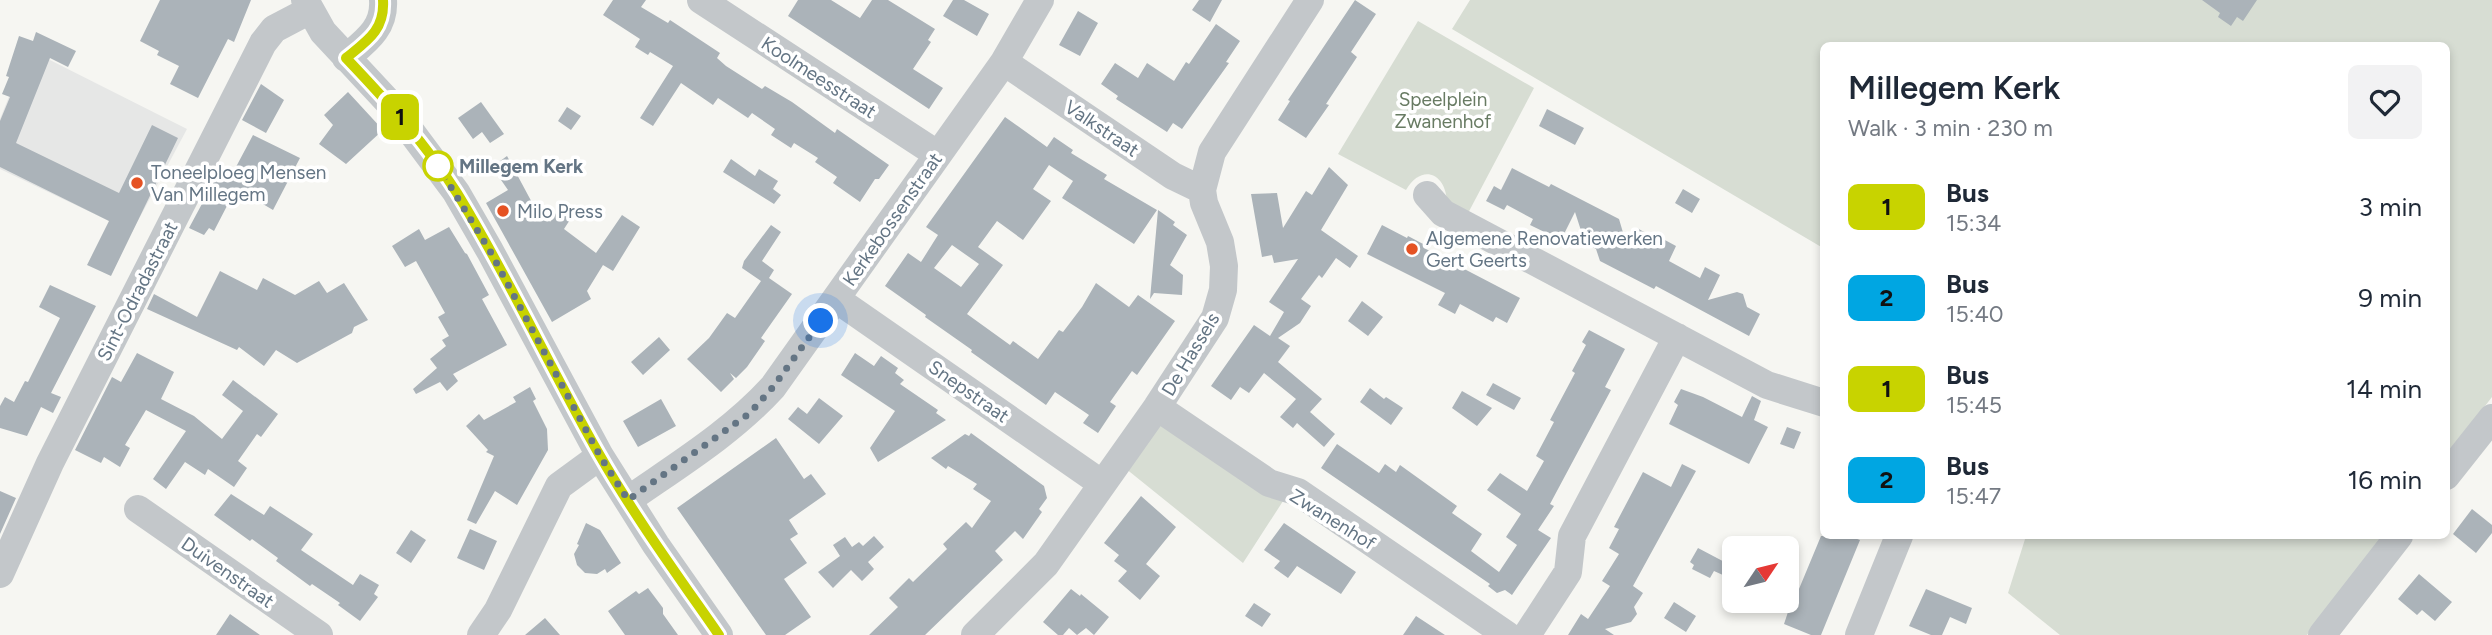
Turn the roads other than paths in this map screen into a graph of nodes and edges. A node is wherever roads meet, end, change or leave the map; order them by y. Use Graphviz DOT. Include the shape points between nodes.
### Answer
graph roads {
  1 [pos="383,0"];
  2 [pos="701,0"];
  3 [pos="1040,0"];
  4 [pos="1310,0"];
  5 [pos="307,5"];
  6 [pos="346,58"];
  7 [pos="1004,62"];
  8 [pos="937,153"];
  9 [pos="1202,190"];
  10 [pos="1427,195"];
  11 [pos="836,299"];
  12 [pos="1677,337"];
  13 [pos="1820,402"];
  14 [pos="1157,407"];
  15 [pos="2492,418"];
  16 [pos="600,456"];
  17 [pos="2450,471"];
  18 [pos="1101,483"];
  19 [pos="628,500"];
  20 [pos="138,509"];
  21 [pos="1898,539"];
  22 [pos="2397,539"];
  23 [pos="3,563"];
  24 [pos="318,635"];
  25 [pos="481,635"];
  26 [pos="719,635"];
  27 [pos="975,635"];
  28 [pos="1507,635"];
  29 [pos="1527,635"];
  30 [pos="1859,635"];
  31 [pos="2322,635"];
  1 -- 6 [label="street" via="377,31"];
  2 -- 8 [label="street, Koolmeesstraat"];
  3 -- 7 [label="street, Kerkebossenstraat"];
  4 -- 9 [label="street" via="1212,152"];
  5 -- 6 [label="street"];
  5 -- 23 [label="street, Sint-Odradastraat" via="263,43"];
  6 -- 16 [label="street" via="392,106 456,192"];
  7 -- 8 [label="street, Kerkebossenstraat"];
  7 -- 9 [label="street, Valkstraat" via="1173,176"];
  8 -- 11 [label="street, Kerkebossenstraat"];
  9 -- 14 [label="street, De Hassels" via="1220,242 1223,290 1215,318"];
  10 -- 12 [label="street" via="1443,213"];
  11 -- 18 [label="street, Snepstraat"];
  11 -- 19 [label="street, Kerkebossenstraat" via="750,413"];
  12 -- 13 [label="street" via="1767,385"];
  12 -- 29 [label="street" via="1572,536 1569,572"];
  14 -- 18 [label="street, De Hassels"];
  14 -- 28 [label="street, Zwanenhof" via="1269,483 1298,492"];
  15 -- 17 [label="street"];
  16 -- 19 [label="street"];
  16 -- 25 [label="street" via="559,486"];
  18 -- 27 [label="street, De Hassels" via="1046,564"];
  19 -- 26 [label="street"];
  20 -- 24 [label="street, Duivenstraat"];
  21 -- 30 [label="street"];
  22 -- 31 [label="street"];
}
